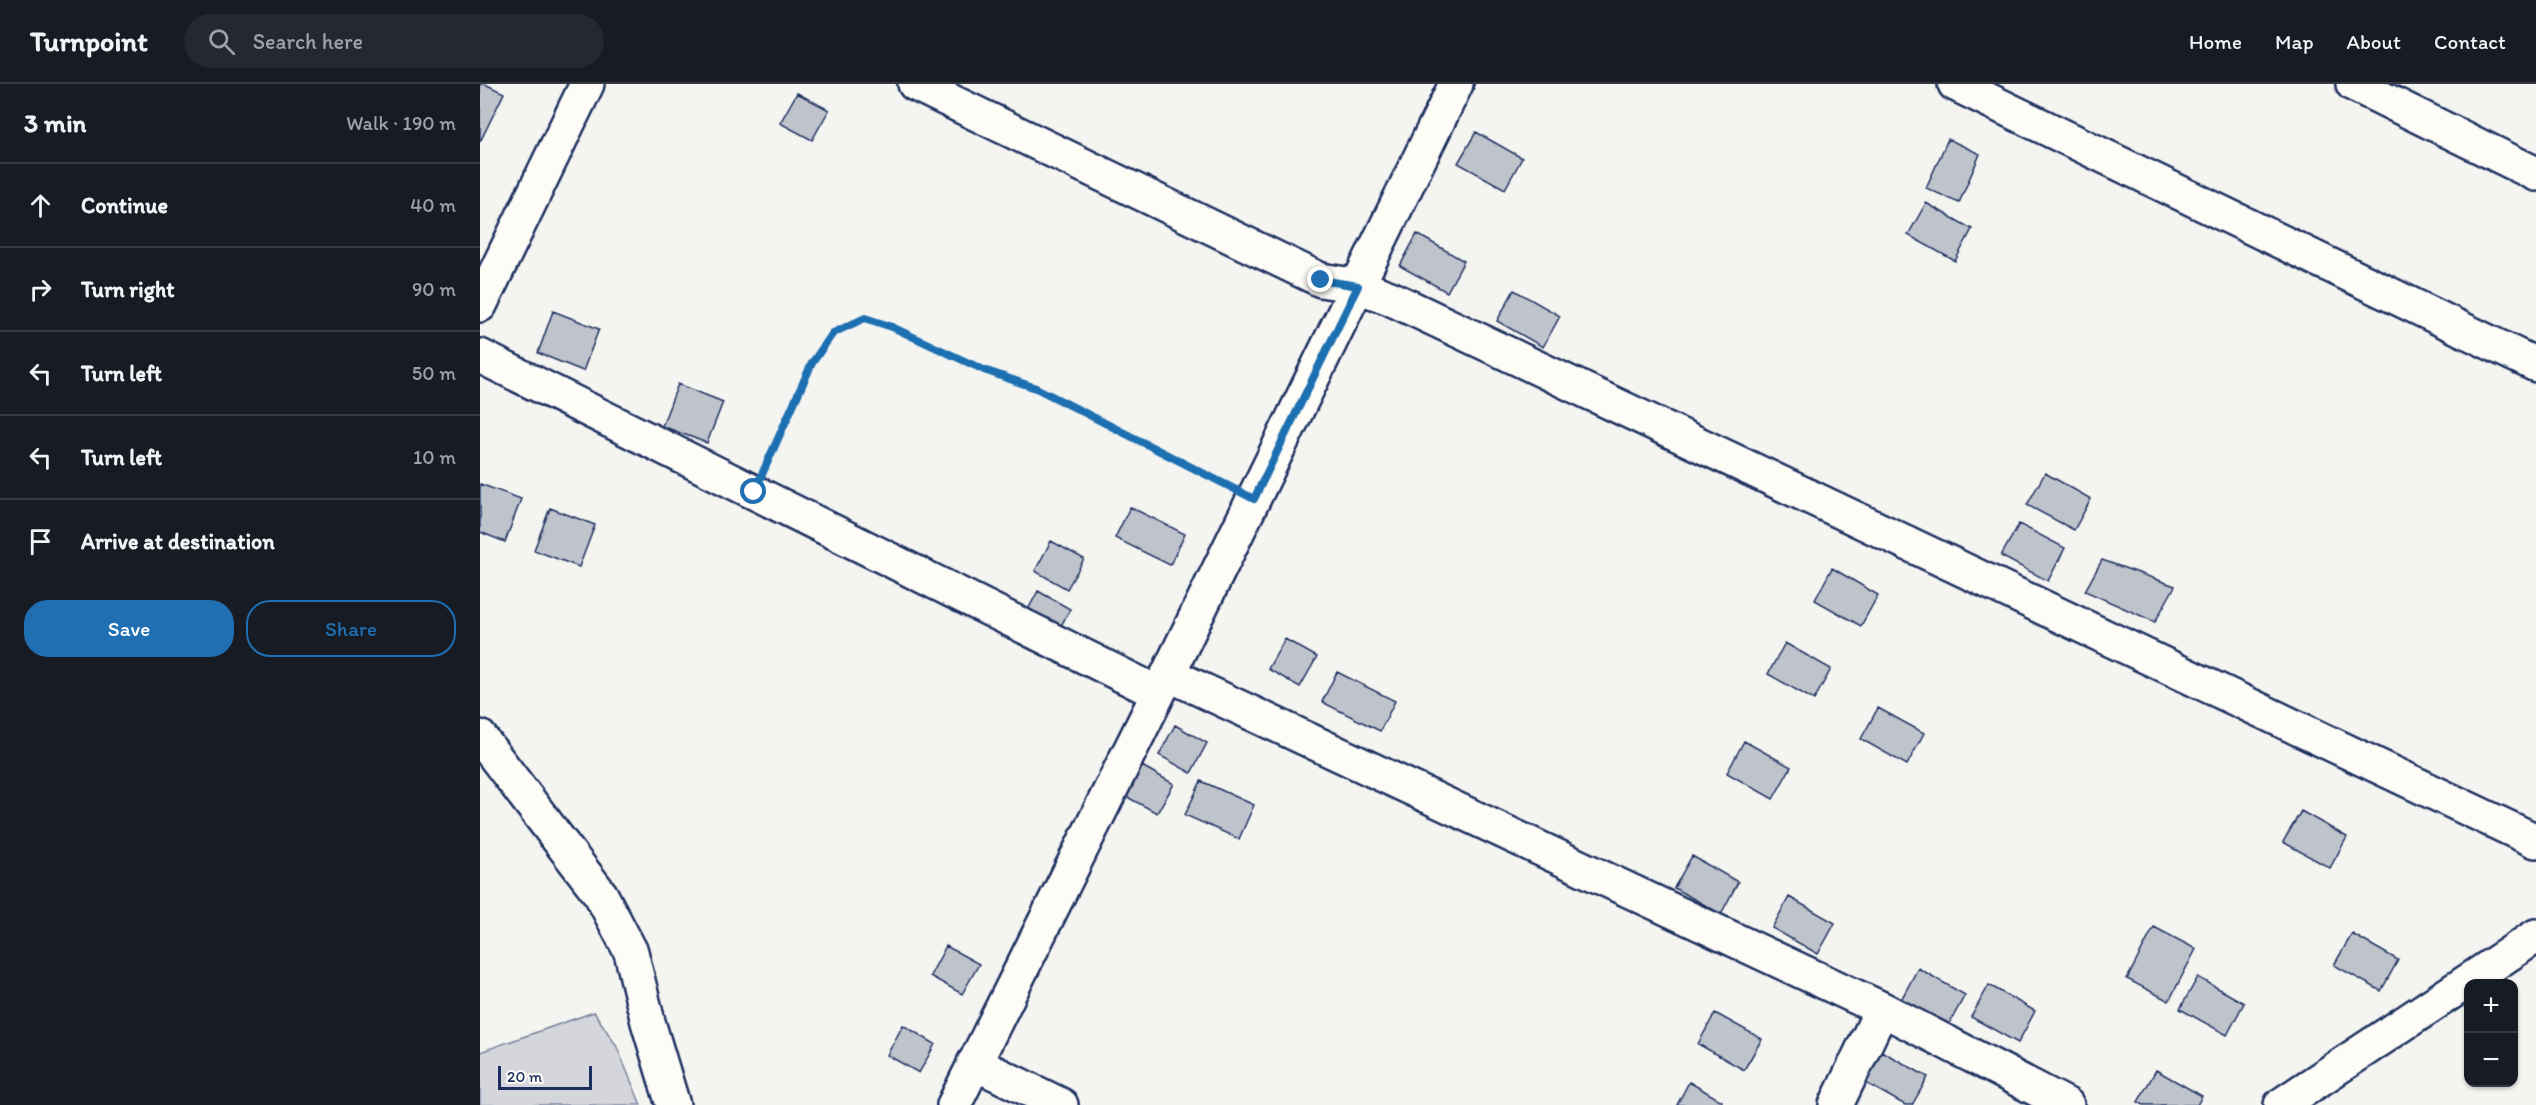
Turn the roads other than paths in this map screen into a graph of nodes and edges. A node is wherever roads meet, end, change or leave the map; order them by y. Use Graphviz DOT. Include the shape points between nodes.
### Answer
graph roads {
  1 [pos="587,84"];
  2 [pos="915,84"];
  3 [pos="1456,84"];
  4 [pos="1955,84"];
  5 [pos="2353,84"];
  6 [pos="2536,174"];
  7 [pos="1358,286"];
  8 [pos="480,305"];
  9 [pos="480,356"];
  10 [pos="2536,365"];
  11 [pos="1163,684"];
  12 [pos="480,737"];
  13 [pos="2536,841"];
  14 [pos="2536,936"];
  15 [pos="1882,1010"];
  16 [pos="974,1063"];
  17 [pos="673,1105"];
  18 [pos="954,1105"];
  19 [pos="1061,1105"];
  20 [pos="1836,1105"];
  21 [pos="2067,1105"];
  22 [pos="2281,1105"];
  1 -- 8 [label="street"];
  2 -- 7 [label="street" via="1321,280"];
  3 -- 7 [label="street"];
  4 -- 10 [label="street"];
  5 -- 6 [label="street"];
  7 -- 11 [label="street"];
  7 -- 13 [label="street"];
  9 -- 11 [label="street" via="754,492"];
  11 -- 15 [label="street"];
  11 -- 16 [label="street"];
  12 -- 17 [label="street" via="601,895 631,952"];
  14 -- 22 [label="street"];
  15 -- 20 [label="street"];
  15 -- 21 [label="street"];
  16 -- 18 [label="street"];
  16 -- 19 [label="street"];
}
